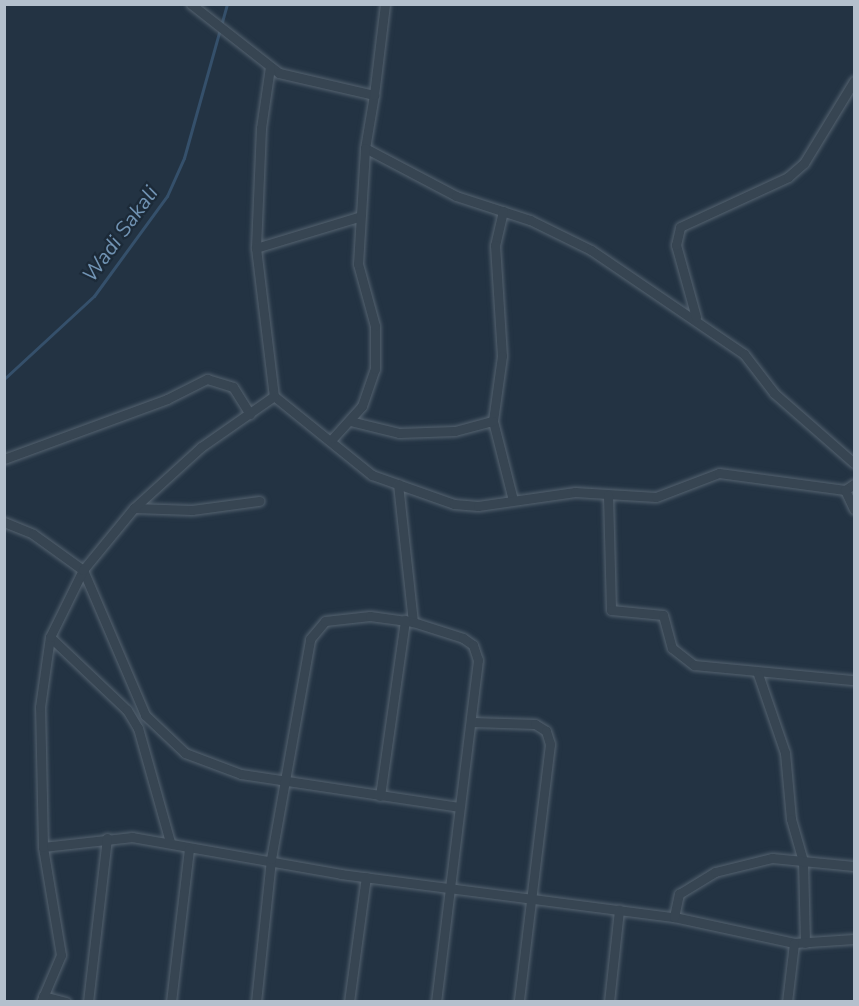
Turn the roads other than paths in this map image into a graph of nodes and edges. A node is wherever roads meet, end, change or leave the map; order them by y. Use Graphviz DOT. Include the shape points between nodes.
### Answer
graph roads {
  1 [pos="191,4"];
  2 [pos="385,4"];
  3 [pos="270,66"];
  4 [pos="855,81"];
  5 [pos="374,95"];
  6 [pos="364,148"];
  7 [pos="503,212"];
  8 [pos="358,217"];
  9 [pos="256,248"];
  10 [pos="696,317"];
  11 [pos="274,396"];
  12 [pos="250,414"];
  13 [pos="350,422"];
  14 [pos="494,422"];
  15 [pos="333,438"];
  16 [pos="4,459"];
  17 [pos="855,463"];
  18 [pos="398,484"];
  19 [pos="855,484"];
  20 [pos="845,490"];
  21 [pos="608,495"];
  22 [pos="513,500"];
  23 [pos="260,501"];
  24 [pos="134,508"];
  25 [pos="855,509"];
  26 [pos="4,522"];
  27 [pos="83,570"];
  28 [pos="409,621"];
  29 [pos="50,637"];
  30 [pos="758,674"];
  31 [pos="855,680"];
  32 [pos="145,715"];
  33 [pos="472,722"];
  34 [pos="138,728"];
  35 [pos="290,780"];
  36 [pos="380,796"];
  37 [pos="459,807"];
  38 [pos="108,838"];
  39 [pos="170,842"];
  40 [pos="43,847"];
  41 [pos="189,849"];
  42 [pos="272,859"];
  43 [pos="803,861"];
  44 [pos="855,866"];
  45 [pos="366,877"];
  46 [pos="450,885"];
  47 [pos="531,898"];
  48 [pos="619,910"];
  49 [pos="674,917"];
  50 [pos="855,939"];
  51 [pos="800,943"];
  52 [pos="42,999"];
  53 [pos="66,1002"];
  54 [pos="88,1002"];
  55 [pos="171,1002"];
  56 [pos="256,1002"];
  57 [pos="349,1002"];
  58 [pos="436,1002"];
  59 [pos="519,1002"];
  60 [pos="609,1002"];
  61 [pos="787,1002"];
  1 -- 3 [label="street"];
  2 -- 5 [label="street"];
  3 -- 5 [label="street" via="297,79"];
  3 -- 9 [label="street" via="261,128"];
  4 -- 10 [label="street" via="804,163 788,177 680,227 676,245"];
  5 -- 6 [label="street"];
  6 -- 7 [label="street" via="456,196"];
  6 -- 8 [label="street"];
  7 -- 10 [label="street" via="561,232"];
  7 -- 14 [label="street" via="495,245 502,345"];
  8 -- 9 [label="street"];
  8 -- 13 [label="street" via="358,264 377,344 371,386"];
  9 -- 11 [label="street"];
  10 -- 17 [label="street" via="744,354 774,393"];
  11 -- 12 [label="street"];
  11 -- 15 [label="street"];
  12 -- 16 [label="street" via="233,387 207,379 167,399 88,424"];
  12 -- 24 [label="street" via="201,447"];
  13 -- 14 [label="street" via="399,433 455,431"];
  13 -- 15 [label="street"];
  14 -- 22 [label="street"];
  15 -- 18 [label="street" via="372,475"];
  18 -- 22 [label="street" via="454,504"];
  18 -- 28 [label="street"];
  19 -- 20 [label="street"];
  20 -- 21 [label="street" via="719,473 656,497"];
  20 -- 25 [label="street"];
  21 -- 22 [label="street" via="575,492"];
  21 -- 30 [label="street" via="611,610 663,615 672,648 694,665"];
  23 -- 24 [label="street" via="192,510"];
  24 -- 27 [label="street"];
  26 -- 27 [label="street" via="33,534"];
  27 -- 29 [label="street"];
  27 -- 32 [label="street"];
  28 -- 33 [label="street" via="473,645 477,660"];
  28 -- 35 [label="street" via="338,618 315,630 300,687"];
  28 -- 36 [label="street"];
  29 -- 34 [label="street" via="128,710"];
  29 -- 40 [label="street" via="40,707"];
  30 -- 31 [label="street" via="816,673"];
  30 -- 43 [label="street" via="785,753 791,819"];
  32 -- 34 [label="street"];
  32 -- 35 [label="street" via="157,732 207,764"];
  33 -- 37 [label="street"];
  33 -- 47 [label="street" via="535,724 546,730 550,744"];
  34 -- 39 [label="street"];
  35 -- 36 [label="street"];
  35 -- 42 [label="street"];
  36 -- 37 [label="street"];
  37 -- 46 [label="street"];
  38 -- 39 [label="street"];
  38 -- 40 [label="street"];
  38 -- 54 [label="street"];
  39 -- 41 [label="street"];
  40 -- 52 [label="street" via="61,955"];
  41 -- 42 [label="street"];
  41 -- 55 [label="street"];
  42 -- 45 [label="street"];
  42 -- 56 [label="street"];
  43 -- 44 [label="street"];
  43 -- 49 [label="street" via="772,858 693,881 679,894"];
  43 -- 51 [label="street"];
  45 -- 46 [label="street"];
  45 -- 57 [label="street"];
  46 -- 47 [label="street"];
  46 -- 58 [label="street"];
  47 -- 48 [label="street"];
  47 -- 59 [label="street"];
  48 -- 49 [label="street"];
  48 -- 60 [label="street"];
  49 -- 51 [label="street"];
  50 -- 51 [label="street"];
  51 -- 61 [label="street"];
  52 -- 53 [label="street"];
}
